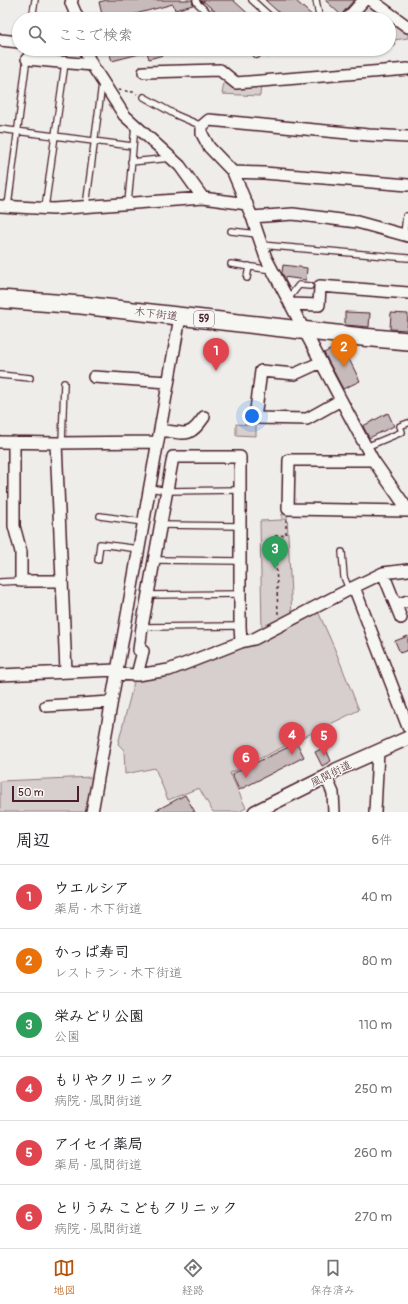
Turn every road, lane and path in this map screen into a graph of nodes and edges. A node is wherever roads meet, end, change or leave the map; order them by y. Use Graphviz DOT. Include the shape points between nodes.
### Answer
graph roads {
  1 [pos="35,0"];
  2 [pos="72,0"];
  3 [pos="196,0"];
  4 [pos="252,0"];
  5 [pos="316,0"];
  6 [pos="364,0"];
  7 [pos="372,0"];
  8 [pos="34,12"];
  9 [pos="75,12"];
  10 [pos="207,12"];
  11 [pos="265,12"];
  12 [pos="319,12"];
  13 [pos="353,12"];
  14 [pos="388,12"];
  15 [pos="396,18"];
  16 [pos="408,27"];
  17 [pos="0,40"];
  18 [pos="12,41"];
  19 [pos="27,56"];
  20 [pos="35,56"];
  21 [pos="88,56"];
  22 [pos="65,63"];
  23 [pos="92,65"];
  24 [pos="408,69"];
  25 [pos="144,72"];
  26 [pos="102,81"];
  27 [pos="119,90"];
  28 [pos="144,97"];
  29 [pos="135,125"];
  30 [pos="202,126"];
  31 [pos="0,129"];
  32 [pos="17,131"];
  33 [pos="55,136"];
  34 [pos="408,137"];
  35 [pos="94,141"];
  36 [pos="132,146"];
  37 [pos="172,158"];
  38 [pos="131,162"];
  39 [pos="233,172"];
  40 [pos="408,185"];
  41 [pos="203,198"];
  42 [pos="128,203"];
  43 [pos="247,204"];
  44 [pos="4,206"];
  45 [pos="86,206"];
  46 [pos="45,208"];
  47 [pos="408,216"];
  48 [pos="252,217"];
  49 [pos="231,231"];
  50 [pos="257,234"];
  51 [pos="406,235"];
  52 [pos="261,245"];
  53 [pos="408,258"];
  54 [pos="231,264"];
  55 [pos="248,266"];
  56 [pos="272,270"];
  57 [pos="247,278"];
  58 [pos="310,286"];
  59 [pos="408,293"];
  60 [pos="0,298"];
  61 [pos="289,301"];
  62 [pos="180,317"];
  63 [pos="305,330"];
  64 [pos="408,341"];
  65 [pos="321,362"];
  66 [pos="0,375"];
  67 [pos="94,377"];
  68 [pos="30,378"];
  69 [pos="168,382"];
  70 [pos="64,383"];
  71 [pos="341,400"];
  72 [pos="204,417"];
  73 [pos="408,423"];
  74 [pos="160,430"];
  75 [pos="0,442"];
  76 [pos="14,442"];
  77 [pos="158,442"];
  78 [pos="59,443"];
  79 [pos="366,448"];
  80 [pos="373,460"];
  81 [pos="150,488"];
  82 [pos="240,490"];
  83 [pos="167,491"];
  84 [pos="404,496"];
  85 [pos="288,509"];
  86 [pos="408,510"];
  87 [pos="100,516"];
  88 [pos="143,522"];
  89 [pos="160,525"];
  90 [pos="240,526"];
  91 [pos="139,549"];
  92 [pos="342,552"];
  93 [pos="98,560"];
  94 [pos="155,560"];
  95 [pos="240,560"];
  96 [pos="408,570"];
  97 [pos="383,573"];
  98 [pos="21,581"];
  99 [pos="62,581"];
  100 [pos="0,582"];
  101 [pos="352,588"];
  102 [pos="241,594"];
  103 [pos="148,595"];
  104 [pos="408,601"];
  105 [pos="396,605"];
  106 [pos="401,618"];
  107 [pos="240,626"];
  108 [pos="278,626"];
  109 [pos="142,627"];
  110 [pos="241,642"];
  111 [pos="66,671"];
  112 [pos="116,672"];
  113 [pos="0,675"];
  114 [pos="137,675"];
  115 [pos="110,702"];
  116 [pos="46,706"];
  117 [pos="408,727"];
  118 [pos="408,738"];
  119 [pos="378,751"];
  120 [pos="326,777"];
  121 [pos="92,812"];
  122 [pos="255,812"];
  123 [pos="334,812"];
  124 [pos="375,812"];
  1 -- 8 [label="lane"];
  2 -- 9 [label="street"];
  3 -- 10 [label="lane"];
  4 -- 11 [label="lane"];
  5 -- 12 [label="lane"];
  6 -- 13 [label="street"];
  7 -- 14 [label="street"];
  15 -- 16 [label="street"];
  17 -- 18 [label="street"];
  19 -- 32 [label="lane"];
  20 -- 22 [label="street"];
  21 -- 23 [label="street"];
  22 -- 23 [label="street"];
  22 -- 33 [label="lane"];
  23 -- 26 [label="street"];
  24 -- 25 [label="street" via="236,83 220,70"];
  26 -- 29 [label="street" via="124,115"];
  26 -- 35 [label="lane"];
  27 -- 28 [label="path"];
  28 -- 30 [label="lane" via="176,116"];
  29 -- 36 [label="lane"];
  29 -- 37 [label="street"];
  30 -- 34 [label="street" via="209,120"];
  30 -- 39 [label="street" via="202,134 209,147"];
  31 -- 32 [label="lane"];
  32 -- 33 [label="lane"];
  32 -- 44 [label="lane"];
  33 -- 35 [label="lane"];
  33 -- 46 [label="lane"];
  35 -- 36 [label="lane"];
  35 -- 45 [label="lane"];
  36 -- 38 [label="lane"];
  37 -- 38 [label="lane"];
  37 -- 41 [label="street"];
  38 -- 42 [label="lane"];
  39 -- 40 [label="street"];
  39 -- 43 [label="street"];
  41 -- 42 [label="street"];
  41 -- 43 [label="street"];
  42 -- 45 [label="street"];
  43 -- 48 [label="street"];
  44 -- 46 [label="street"];
  45 -- 46 [label="street"];
  47 -- 51 [label="lane"];
  48 -- 50 [label="street"];
  48 -- 51 [label="street" via="293,214 357,222"];
  49 -- 50 [label="lane"];
  50 -- 52 [label="street"];
  52 -- 53 [label="lane"];
  52 -- 56 [label="street"];
  54 -- 55 [label="lane"];
  55 -- 56 [label="lane"];
  55 -- 57 [label="lane"];
  56 -- 61 [label="street"];
  58 -- 61 [label="lane" via="299,285"];
  59 -- 61 [label="street" via="320,286 319,305"];
  60 -- 62 [label="main road, 木下街道 / 59"];
  61 -- 63 [label="street"];
  62 -- 63 [label="main road, 木下街道 / 59"];
  62 -- 69 [label="street"];
  63 -- 64 [label="main road, 木下街道 / 59"];
  63 -- 65 [label="street"];
  65 -- 71 [label="street"];
  65 -- 71 [label="street" via="295,374 261,371 255,418 307,419"];
  66 -- 68 [label="lane"];
  67 -- 69 [label="street"];
  69 -- 74 [label="street"];
  70 -- 78 [label="lane"];
  71 -- 79 [label="street"];
  72 -- 74 [label="street" via="196,429 188,434"];
  73 -- 79 [label="lane" via="400,426 402,432"];
  74 -- 77 [label="street"];
  75 -- 76 [label="street"];
  76 -- 78 [label="street"];
  76 -- 98 [label="street" via="14,526 21,552"];
  77 -- 78 [label="street"];
  77 -- 81 [label="street"];
  78 -- 99 [label="street"];
  79 -- 80 [label="street"];
  80 -- 84 [label="street"];
  80 -- 85 [label="street" via="289,460"];
  81 -- 83 [label="lane"];
  81 -- 88 [label="street"];
  82 -- 83 [label="lane"];
  82 -- 83 [label="street" via="240,457 173,457"];
  82 -- 90 [label="street"];
  83 -- 89 [label="street"];
  84 -- 86 [label="street"];
  85 -- 86 [label="street"];
  85 -- 108 [label="path" via="285,512 286,535 275,536"];
  87 -- 88 [label="lane"];
  88 -- 91 [label="street"];
  89 -- 90 [label="lane"];
  89 -- 94 [label="street"];
  90 -- 95 [label="street"];
  91 -- 93 [label="lane" via="100,544"];
  91 -- 112 [label="street"];
  92 -- 101 [label="lane" via="344,577"];
  94 -- 95 [label="lane"];
  94 -- 103 [label="street"];
  95 -- 102 [label="street"];
  96 -- 97 [label="street"];
  97 -- 101 [label="street"];
  97 -- 105 [label="street"];
  98 -- 99 [label="street"];
  98 -- 100 [label="lane"];
  99 -- 111 [label="street"];
  101 -- 108 [label="street"];
  101 -- 117 [label="street"];
  102 -- 103 [label="lane"];
  102 -- 107 [label="street"];
  103 -- 109 [label="street"];
  104 -- 105 [label="street"];
  105 -- 106 [label="street"];
  107 -- 109 [label="lane"];
  107 -- 110 [label="street"];
  108 -- 110 [label="street" via="254,639"];
  109 -- 114 [label="street" via="139,650 143,651"];
  110 -- 114 [label="street" via="169,670"];
  111 -- 112 [label="street"];
  111 -- 113 [label="street"];
  112 -- 114 [label="street"];
  112 -- 115 [label="street"];
  115 -- 116 [label="street"];
  115 -- 121 [label="street"];
  118 -- 119 [label="street, 風間街道"];
  119 -- 120 [label="street, 風間街道"];
  119 -- 124 [label="street"];
  120 -- 122 [label="street, 風間街道"];
  120 -- 123 [label="street" via="333,793"];
}
